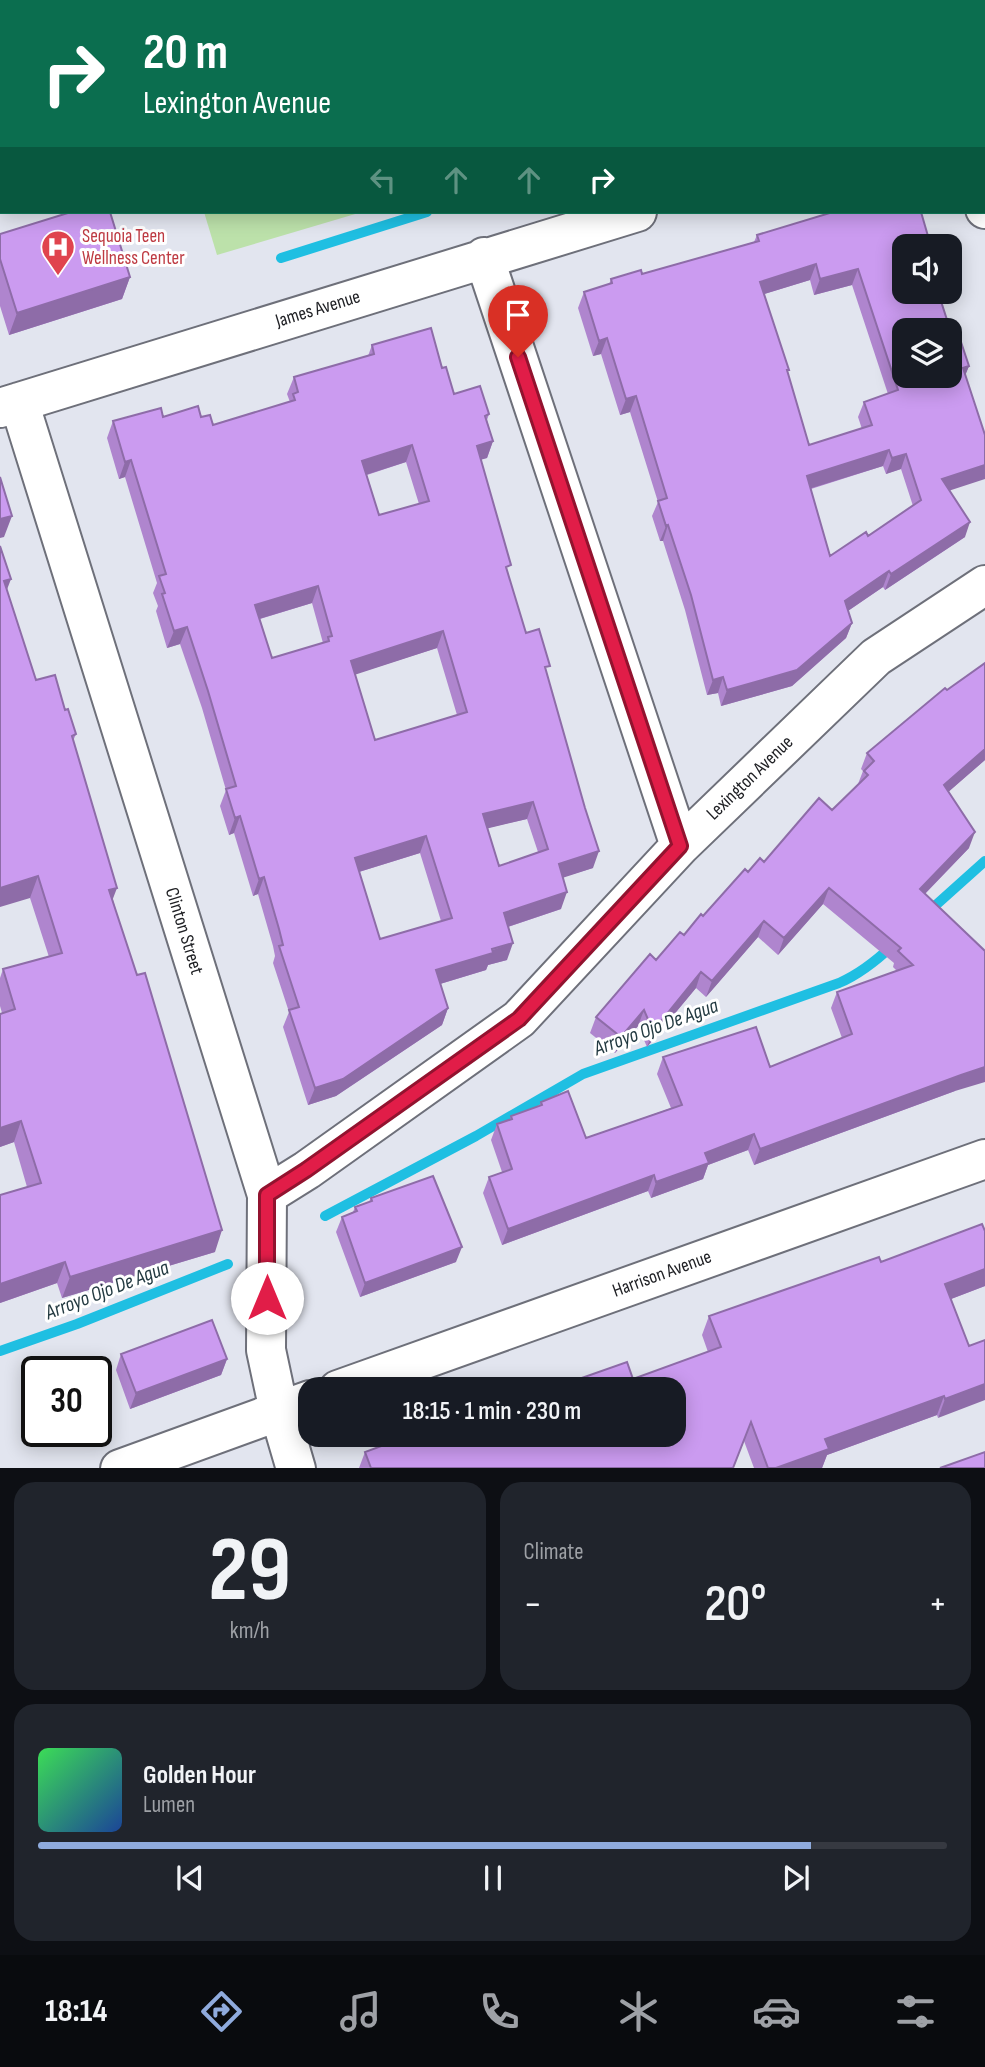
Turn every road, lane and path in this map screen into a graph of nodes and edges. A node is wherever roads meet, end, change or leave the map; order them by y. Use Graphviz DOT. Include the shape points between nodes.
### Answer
graph roads {
  1 [pos="630,214"];
  2 [pos="484,257"];
  3 [pos="9,405"];
  4 [pos="985,585"];
  5 [pos="680,846"];
  6 [pos="985,1159"];
  7 [pos="267,1195"];
  8 [pos="374,1377"];
  9 [pos="294,1405"];
  10 [pos="120,1468"];
  11 [pos="296,1468"];
  1 -- 2 [label="street, James Avenue"];
  2 -- 3 [label="street, James Avenue"];
  2 -- 5 [label="street"];
  3 -- 7 [label="street, Clinton Street"];
  4 -- 5 [label="street, Lexington Avenue" via="876,657"];
  5 -- 7 [label="street, Lexington Avenue" via="519,1019"];
  6 -- 8 [label="street, Harrison Avenue"];
  7 -- 9 [label="street, Clinton Street" via="266,1350"];
  9 -- 10 [label="street"];
  9 -- 11 [label="street, Clinton Street"];
}
